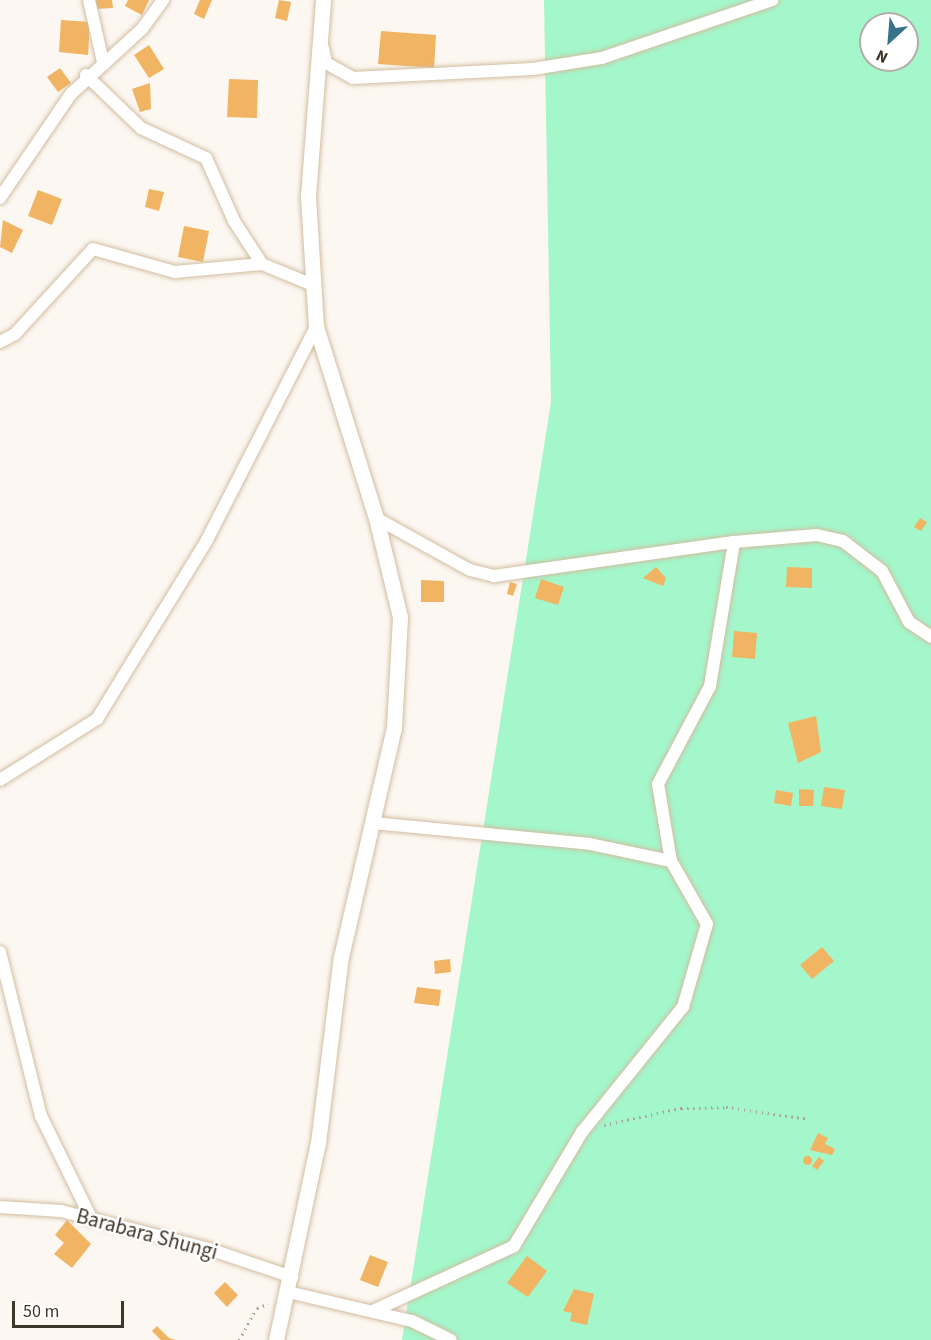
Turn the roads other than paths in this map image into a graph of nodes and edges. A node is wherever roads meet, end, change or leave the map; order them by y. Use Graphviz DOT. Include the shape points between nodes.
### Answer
graph roads {
  1 [pos="89,0"];
  2 [pos="163,0"];
  3 [pos="323,0"];
  4 [pos="772,0"];
  5 [pos="322,43"];
  6 [pos="103,62"];
  7 [pos="86,75"];
  8 [pos="0,198"];
  9 [pos="262,264"];
  10 [pos="315,286"];
  11 [pos="316,327"];
  12 [pos="0,342"];
  13 [pos="376,518"];
  14 [pos="734,542"];
  15 [pos="931,637"];
  16 [pos="0,780"];
  17 [pos="373,823"];
  18 [pos="671,861"];
  19 [pos="0,952"];
  20 [pos="0,1207"];
  21 [pos="92,1220"];
  22 [pos="288,1291"];
  23 [pos="373,1311"];
  24 [pos="276,1340"];
  25 [pos="451,1340"];
  1 -- 6 [label="street"];
  2 -- 6 [label="street" via="142,29"];
  3 -- 5 [label="street"];
  4 -- 5 [label="street" via="612,55 533,69 353,78 326,63"];
  5 -- 10 [label="street" via="308,196"];
  6 -- 7 [label="street"];
  7 -- 8 [label="street"];
  7 -- 9 [label="street" via="141,128 206,158 234,221"];
  9 -- 10 [label="street"];
  9 -- 12 [label="street" via="175,272 93,249 15,334"];
  10 -- 11 [label="street"];
  11 -- 13 [label="street"];
  11 -- 16 [label="street" via="207,540 97,719"];
  13 -- 14 [label="street" via="470,570 494,576"];
  13 -- 17 [label="street" via="400,616 394,728"];
  14 -- 15 [label="street" via="817,535 843,541 882,571 909,622"];
  14 -- 18 [label="street" via="710,686 658,784"];
  17 -- 18 [label="street" via="590,844"];
  17 -- 22 [label="street" via="341,957 318,1143"];
  18 -- 23 [label="street" via="707,924 676,1021 636,1062 582,1132 514,1246"];
  19 -- 21 [label="street" via="42,1116"];
  20 -- 21 [label="street, Barabara Shungi"];
  21 -- 22 [label="street, Barabara Shungi" via="209,1249"];
  22 -- 23 [label="street, Barabara Shungi"];
  22 -- 24 [label="street"];
  23 -- 25 [label="street, Barabara Shungi" via="436,1330"];
}
